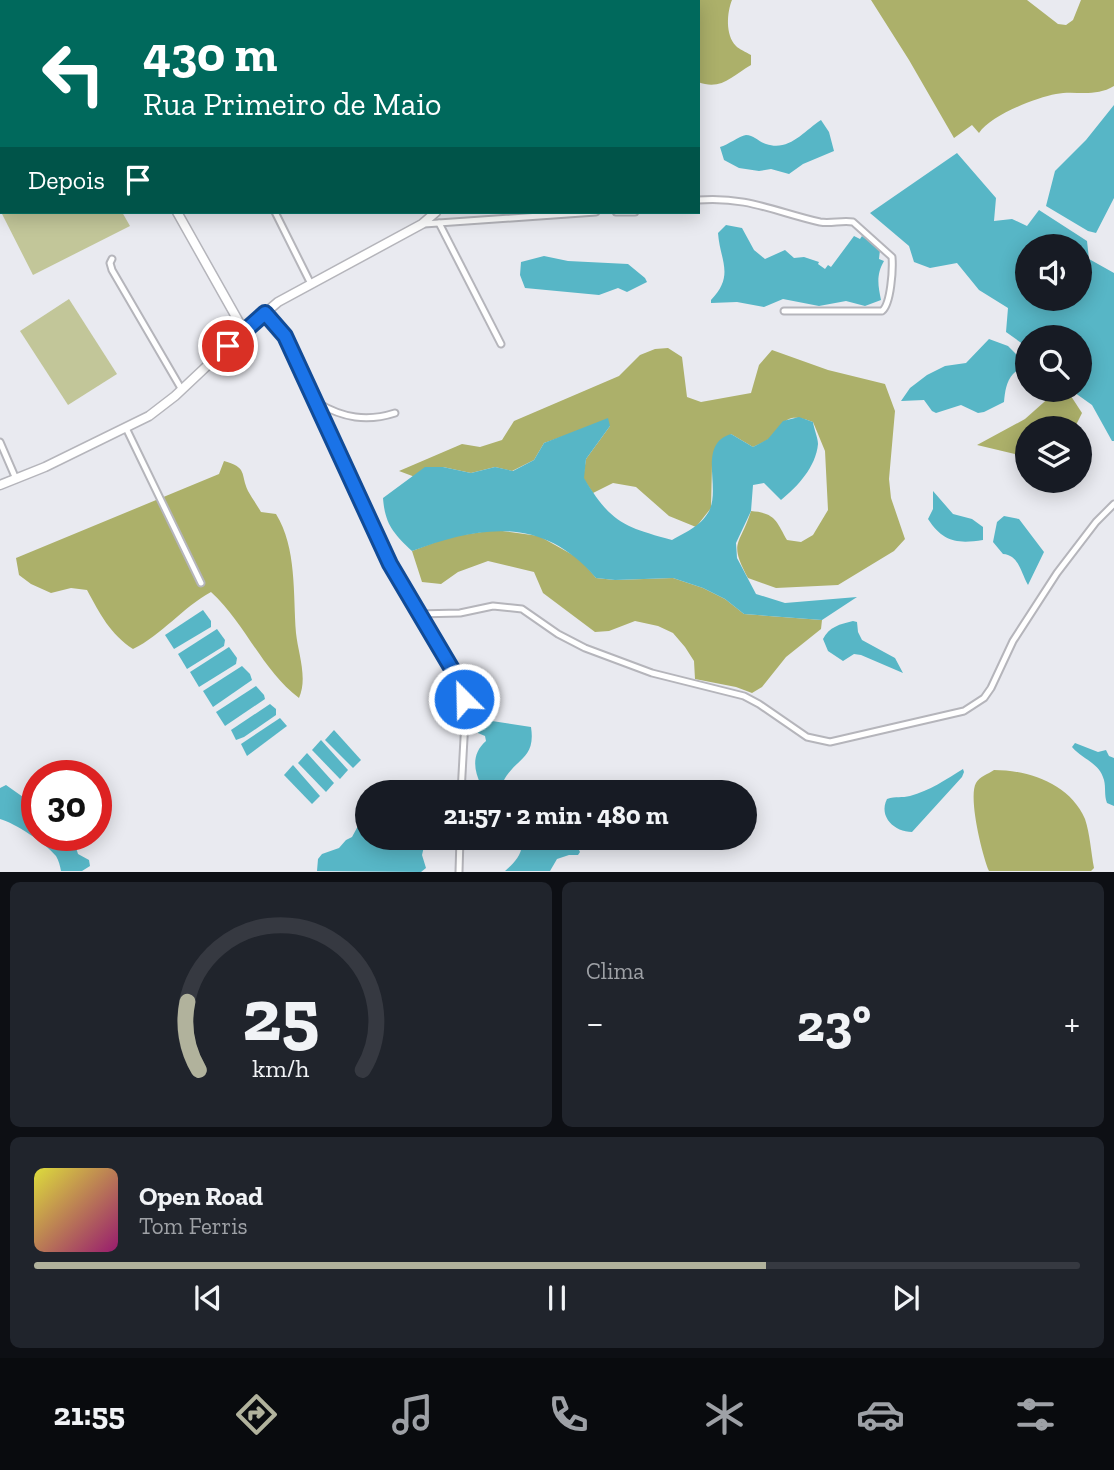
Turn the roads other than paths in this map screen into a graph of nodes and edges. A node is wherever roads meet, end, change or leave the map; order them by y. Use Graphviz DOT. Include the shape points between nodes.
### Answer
graph roads {
  1 [pos="700,200"];
  2 [pos="183,214"];
  3 [pos="276,214"];
  4 [pos="434,214"];
  5 [pos="567,214"];
  6 [pos="439,223"];
  7 [pos="422,224"];
  8 [pos="111,259"];
  9 [pos="310,282"];
  10 [pos="784,311"];
  11 [pos="265,313"];
  12 [pos="244,331"];
  13 [pos="501,344"];
  14 [pos="183,390"];
  15 [pos="317,402"];
  16 [pos="395,413"];
  17 [pos="127,428"];
  18 [pos="0,442"];
  19 [pos="16,479"];
  20 [pos="0,485"];
  21 [pos="1114,504"];
  22 [pos="201,583"];
  23 [pos="417,614"];
  24 [pos="461,780"];
  25 [pos="460,850"];
  26 [pos="459,872"];
  1 -- 10 [label="street" via="756,203 823,222 853,222 892,257 887,307 882,311"];
  2 -- 12 [label="main road"];
  3 -- 9 [label="street"];
  4 -- 7 [label="main road"];
  5 -- 6 [label="street"];
  6 -- 7 [label="street"];
  6 -- 13 [label="street"];
  7 -- 9 [label="main road"];
  8 -- 14 [label="street" via="112,270"];
  9 -- 11 [label="main road"];
  11 -- 12 [label="main road"];
  11 -- 15 [label="street" via="285,336"];
  12 -- 14 [label="main road"];
  14 -- 17 [label="main road"];
  15 -- 16 [label="street" via="350,417"];
  15 -- 23 [label="street" via="359,500"];
  17 -- 19 [label="main road"];
  17 -- 22 [label="street"];
  18 -- 19 [label="street"];
  19 -- 20 [label="main road"];
  21 -- 23 [label="street" via="1056,573 984,698 964,711 830,742 807,737 744,696 652,673 578,645 522,609 493,606 460,613"];
  23 -- 24 [label="street" via="452,669 464,699"];
  25 -- 26 [label="street"];
}
